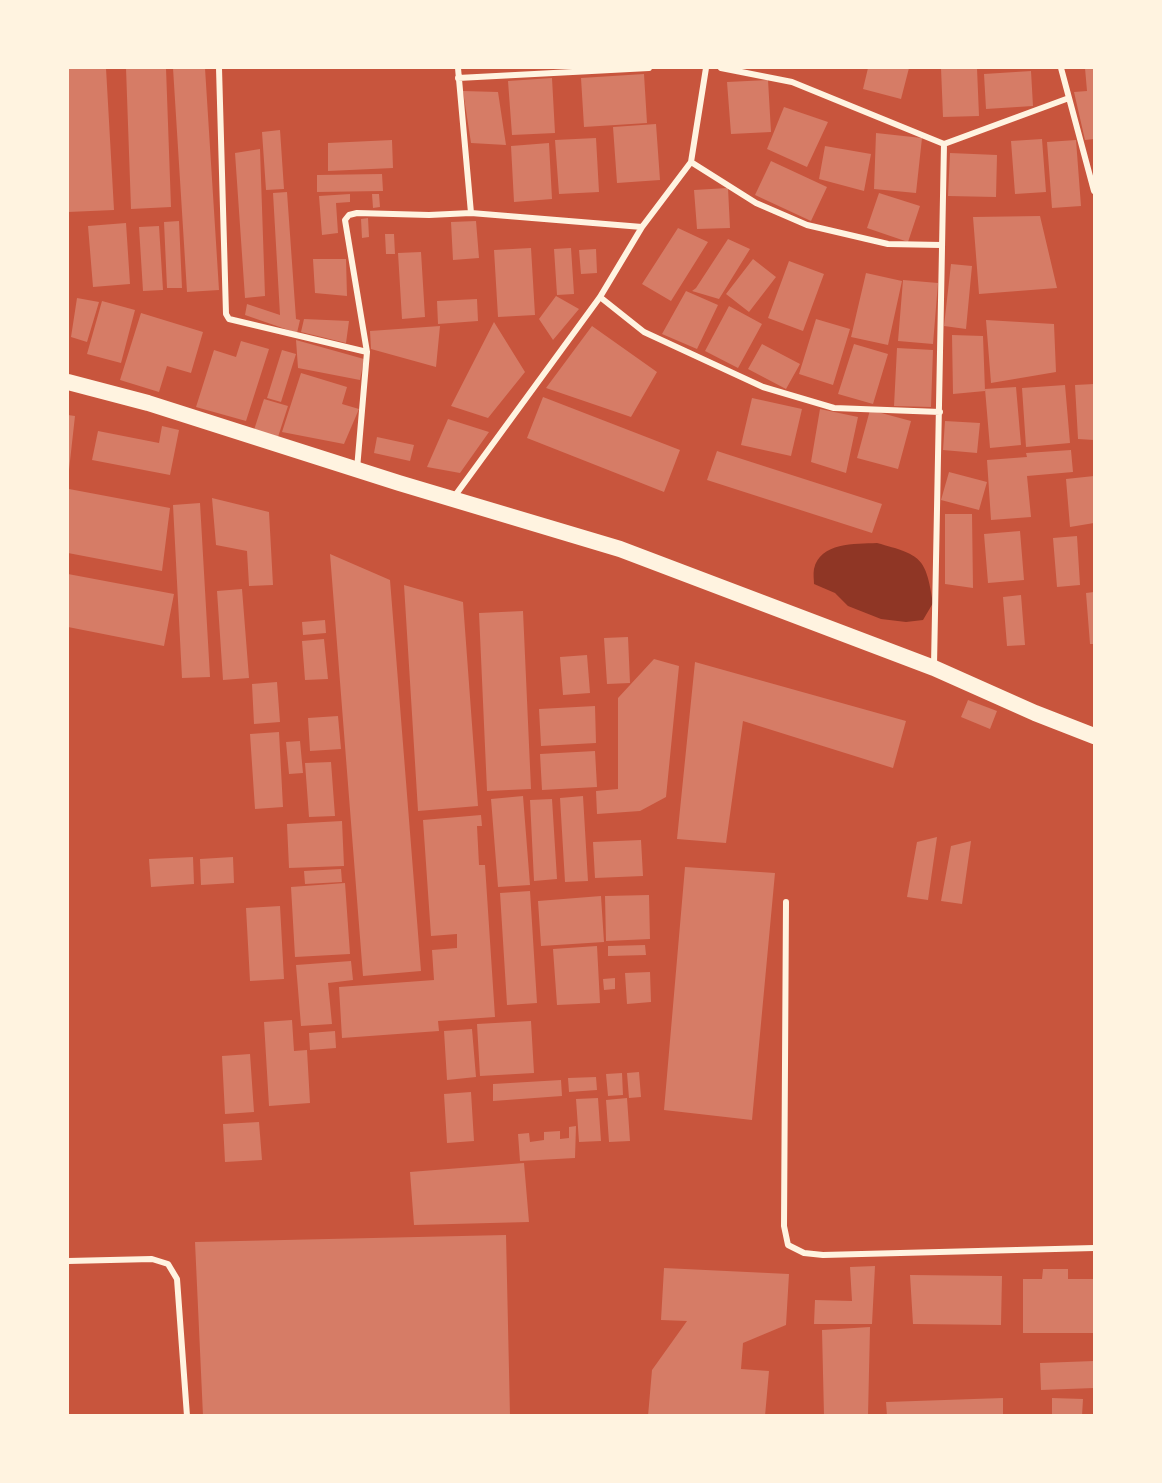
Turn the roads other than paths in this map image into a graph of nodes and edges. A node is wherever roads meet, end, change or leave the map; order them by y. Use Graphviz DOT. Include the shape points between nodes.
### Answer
graph roads {
  1 [pos="219,68"];
  2 [pos="649,68"];
  3 [pos="706,68"];
  4 [pos="721,68"];
  5 [pos="1061,68"];
  6 [pos="458,69"];
  7 [pos="458,78"];
  8 [pos="1069,98"];
  9 [pos="944,144"];
  10 [pos="691,162"];
  11 [pos="1095,191"];
  12 [pos="471,213"];
  13 [pos="642,227"];
  14 [pos="942,245"];
  15 [pos="600,297"];
  16 [pos="367,352"];
  17 [pos="68,382"];
  18 [pos="940,412"];
  19 [pos="357,470"];
  20 [pos="453,498"];
  21 [pos="934,669"];
  22 [pos="1095,736"];
  23 [pos="786,902"];
  24 [pos="1095,1248"];
  25 [pos="68,1261"];
  26 [pos="187,1416"];
  1 -- 16 [label="street" via="226,315 229,319"];
  2 -- 7 [label="street"];
  3 -- 10 [label="street"];
  4 -- 9 [label="street" via="792,82"];
  5 -- 8 [label="street"];
  6 -- 7 [label="street"];
  7 -- 12 [label="street"];
  8 -- 9 [label="street"];
  8 -- 11 [label="street"];
  9 -- 14 [label="street"];
  10 -- 13 [label="street"];
  10 -- 14 [label="street" via="756,203 807,225 888,243"];
  12 -- 13 [label="street"];
  12 -- 16 [label="street" via="349,215 345,220"];
  13 -- 15 [label="street"];
  14 -- 18 [label="street"];
  15 -- 18 [label="street" via="644,332 763,387 834,408"];
  15 -- 20 [label="street"];
  16 -- 19 [label="street"];
  17 -- 19 [label="highway"];
  18 -- 21 [label="street"];
  19 -- 20 [label="highway"];
  20 -- 21 [label="highway" via="620,549"];
  21 -- 22 [label="highway"];
  23 -- 24 [label="street" via="784,1226 788,1245 804,1253 823,1255"];
  25 -- 26 [label="street" via="153,1259 168,1264 177,1279"];
}
